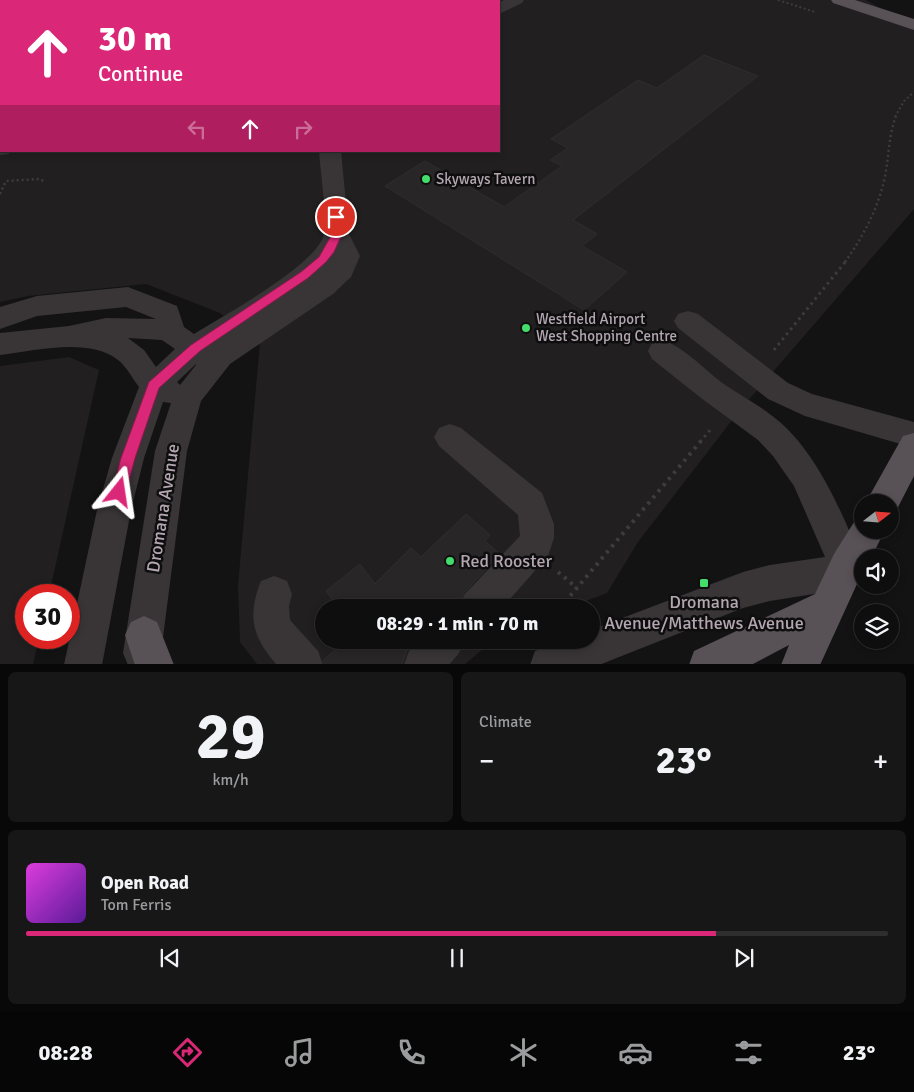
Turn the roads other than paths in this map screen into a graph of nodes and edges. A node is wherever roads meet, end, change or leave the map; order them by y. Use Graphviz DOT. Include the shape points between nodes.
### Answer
graph roads {
  1 [pos="516,0"];
  2 [pos="839,0"];
  3 [pos="500,8"];
  4 [pos="914,25"];
  5 [pos="330,152"];
  6 [pos="0,319"];
  7 [pos="688,321"];
  8 [pos="168,322"];
  9 [pos="69,336"];
  10 [pos="0,344"];
  11 [pos="662,351"];
  12 [pos="205,355"];
  13 [pos="154,386"];
  14 [pos="188,396"];
  15 [pos="914,435"];
  16 [pos="450,437"];
  17 [pos="914,446"];
  18 [pos="887,494"];
  19 [pos="863,539"];
  20 [pos="846,569"];
  21 [pos="274,594"];
  22 [pos="485,599"];
  23 [pos="828,607"];
  24 [pos="437,649"];
  25 [pos="147,655"];
  26 [pos="83,664"];
  27 [pos="304,664"];
  28 [pos="423,664"];
  29 [pos="549,664"];
  30 [pos="708,664"];
  31 [pos="800,664"];
  1 -- 3 [label="street"];
  2 -- 4 [label="main road"];
  5 -- 12 [label="street" via="337,234 348,256 337,276 220,356"];
  6 -- 8 [label="street" via="37,306 128,297"];
  7 -- 15 [label="street" via="778,391 806,404"];
  8 -- 9 [label="street" via="145,328 106,328"];
  8 -- 12 [label="street"];
  9 -- 10 [label="street"];
  9 -- 13 [label="street" via="122,348"];
  11 -- 20 [label="street" via="769,431 796,461"];
  12 -- 13 [label="street"];
  12 -- 14 [label="street, Dromana Avenue"];
  13 -- 14 [label="street"];
  13 -- 26 [label="street" via="128,458 114,510"];
  14 -- 25 [label="street, Dromana Avenue" via="171,451"];
  16 -- 22 [label="street" via="530,504 538,519 536,544"];
  17 -- 18 [label="main road"];
  19 -- 20 [label="main road"];
  20 -- 23 [label="main road"];
  20 -- 29 [label="street" via="743,590"];
  21 -- 27 [label="street" via="269,606 272,629"];
  23 -- 30 [label="main road"];
  23 -- 31 [label="main road"];
  24 -- 28 [label="street"];
}
